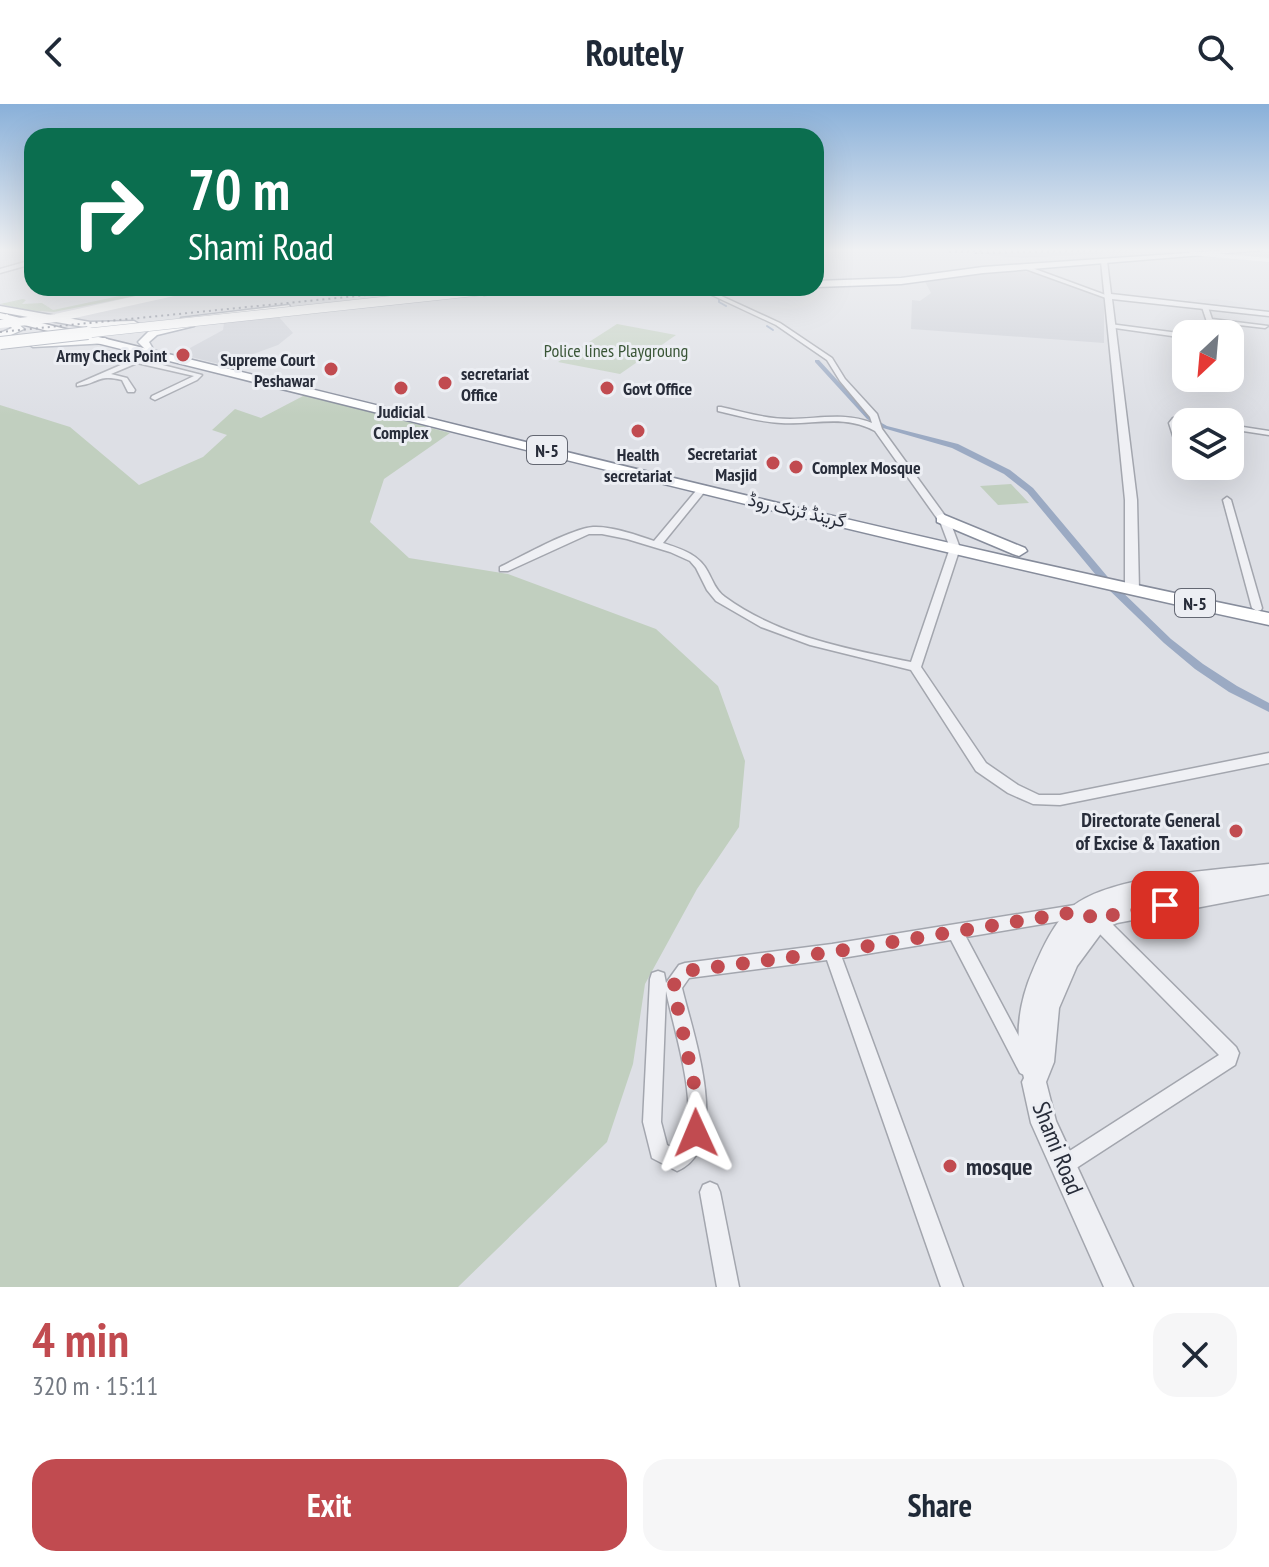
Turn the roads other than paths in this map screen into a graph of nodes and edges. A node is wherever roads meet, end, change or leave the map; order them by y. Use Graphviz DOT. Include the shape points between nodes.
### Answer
graph roads {
  1 [pos="101,305"];
  2 [pos="114,305"];
  3 [pos="120,305"];
  4 [pos="319,305"];
  5 [pos="348,305"];
  6 [pos="361,305"];
  7 [pos="734,305"];
  8 [pos="1109,305"];
  9 [pos="1190,305"];
  10 [pos="1197,305"];
  11 [pos="302,307"];
  12 [pos="1205,307"];
  13 [pos="1269,313"];
  14 [pos="4,316"];
  15 [pos="1209,320"];
  16 [pos="74,323"];
  17 [pos="1244,324"];
  18 [pos="1110,326"];
  19 [pos="1265,326"];
  20 [pos="88,329"];
  21 [pos="1172,334"];
  22 [pos="0,342"];
  23 [pos="104,347"];
  24 [pos="152,350"];
  25 [pos="139,360"];
  26 [pos="104,374"];
  27 [pos="265,378"];
  28 [pos="79,385"];
  29 [pos="131,390"];
  30 [pos="155,398"];
  31 [pos="721,409"];
  32 [pos="876,424"];
  33 [pos="1244,429"];
  34 [pos="1269,433"];
  35 [pos="703,488"];
  36 [pos="1227,500"];
  37 [pos="942,519"];
  38 [pos="954,544"];
  39 [pos="656,545"];
  40 [pos="1056,564"];
  41 [pos="504,569"];
  42 [pos="1090,576"];
  43 [pos="1125,584"];
  44 [pos="1265,612"];
  45 [pos="915,667"];
  46 [pos="1269,758"];
  47 [pos="1269,872"];
  48 [pos="1269,885"];
  49 [pos="1090,916"];
  50 [pos="955,932"];
  51 [pos="832,952"];
  52 [pos="658,979"];
  53 [pos="1034,1079"];
  54 [pos="1064,1166"];
  55 [pos="710,1192"];
  56 [pos="728,1287"];
  57 [pos="952,1287"];
  58 [pos="1119,1287"];
  1 -- 14 [label="street" via="55,315"];
  2 -- 14 [label="main road, bridge" via="56,318"];
  3 -- 16 [label="street" via="83,313 71,319"];
  4 -- 11 [label="main road"];
  5 -- 22 [label="main road, bridge"];
  6 -- 24 [label="main road" via="193,323 153,333 143,342"];
  7 -- 32 [label="street" via="830,359"];
  8 -- 18 [label="street"];
  9 -- 12 [label="street"];
  10 -- 13 [label="street"];
  11 -- 20 [label="main road"];
  11 -- 22 [label="main road, bridge"];
  12 -- 13 [label="street"];
  12 -- 15 [label="street"];
  14 -- 16 [label="main road"];
  14 -- 20 [label="main road, گرینڈ ٹرنک روڈ / N-5"];
  14 -- 22 [label="main road" via="19,327"];
  14 -- 23 [label="main road, گرینڈ ٹرنک روڈ / N-5"];
  16 -- 20 [label="main road"];
  17 -- 19 [label="street"];
  18 -- 21 [label="street"];
  18 -- 43 [label="street" via="1131,500"];
  20 -- 24 [label="main road, گرینڈ ٹرنک روڈ / N-5"];
  22 -- 23 [label="main road"];
  23 -- 24 [label="main road, گرینڈ ٹرنک روڈ / N-5"];
  23 -- 25 [label="street"];
  24 -- 25 [label="street"];
  24 -- 27 [label="main road, گرینڈ ٹرنک روڈ / N-5"];
  25 -- 26 [label="street"];
  25 -- 30 [label="street" via="199,375"];
  26 -- 28 [label="street"];
  26 -- 29 [label="street" via="125,379"];
  27 -- 35 [label="main road, گرینڈ ٹرنک روڈ / N-5"];
  27 -- 38 [label="main road, گرینڈ ٹرنک روڈ / N-5"];
  31 -- 32 [label="street" via="778,422 849,418"];
  32 -- 37 [label="street"];
  33 -- 34 [label="street"];
  35 -- 38 [label="main road, گرینڈ ٹرنک روڈ / N-5"];
  35 -- 39 [label="street"];
  36 -- 44 [label="street"];
  37 -- 38 [label="street"];
  37 -- 40 [label="main road"];
  38 -- 40 [label="main road, گرینڈ ٹرنک روڈ / N-5"];
  38 -- 42 [label="main road, گرینڈ ٹرنک روڈ / N-5"];
  38 -- 45 [label="street"];
  39 -- 41 [label="street" via="592,530"];
  39 -- 45 [label="street" via="692,559 717,598 755,618 808,641"];
  40 -- 42 [label="main road, گرینڈ ٹرنک روڈ / N-5"];
  42 -- 43 [label="main road, گرینڈ ٹرنک روڈ / N-5"];
  43 -- 44 [label="main road, گرینڈ ٹرنک روڈ / N-5"];
  45 -- 46 [label="street" via="981,767 1038,800"];
  47 -- 49 [label="street" via="1124,894"];
  48 -- 49 [label="street"];
  49 -- 50 [label="street"];
  49 -- 53 [label="street, Shami Road" via="1048,1008 1042,1062"];
  49 -- 54 [label="street" via="1230,1053 1229,1059"];
  50 -- 51 [label="street"];
  50 -- 53 [label="street"];
  51 -- 52 [label="street" via="685,971 673,986 695,1096 696,1133 677,1161 659,1151 652,1122"];
  51 -- 57 [label="street"];
  53 -- 54 [label="street, Shami Road" via="1044,1123"];
  54 -- 58 [label="street, Shami Road"];
  55 -- 56 [label="street"];
}
